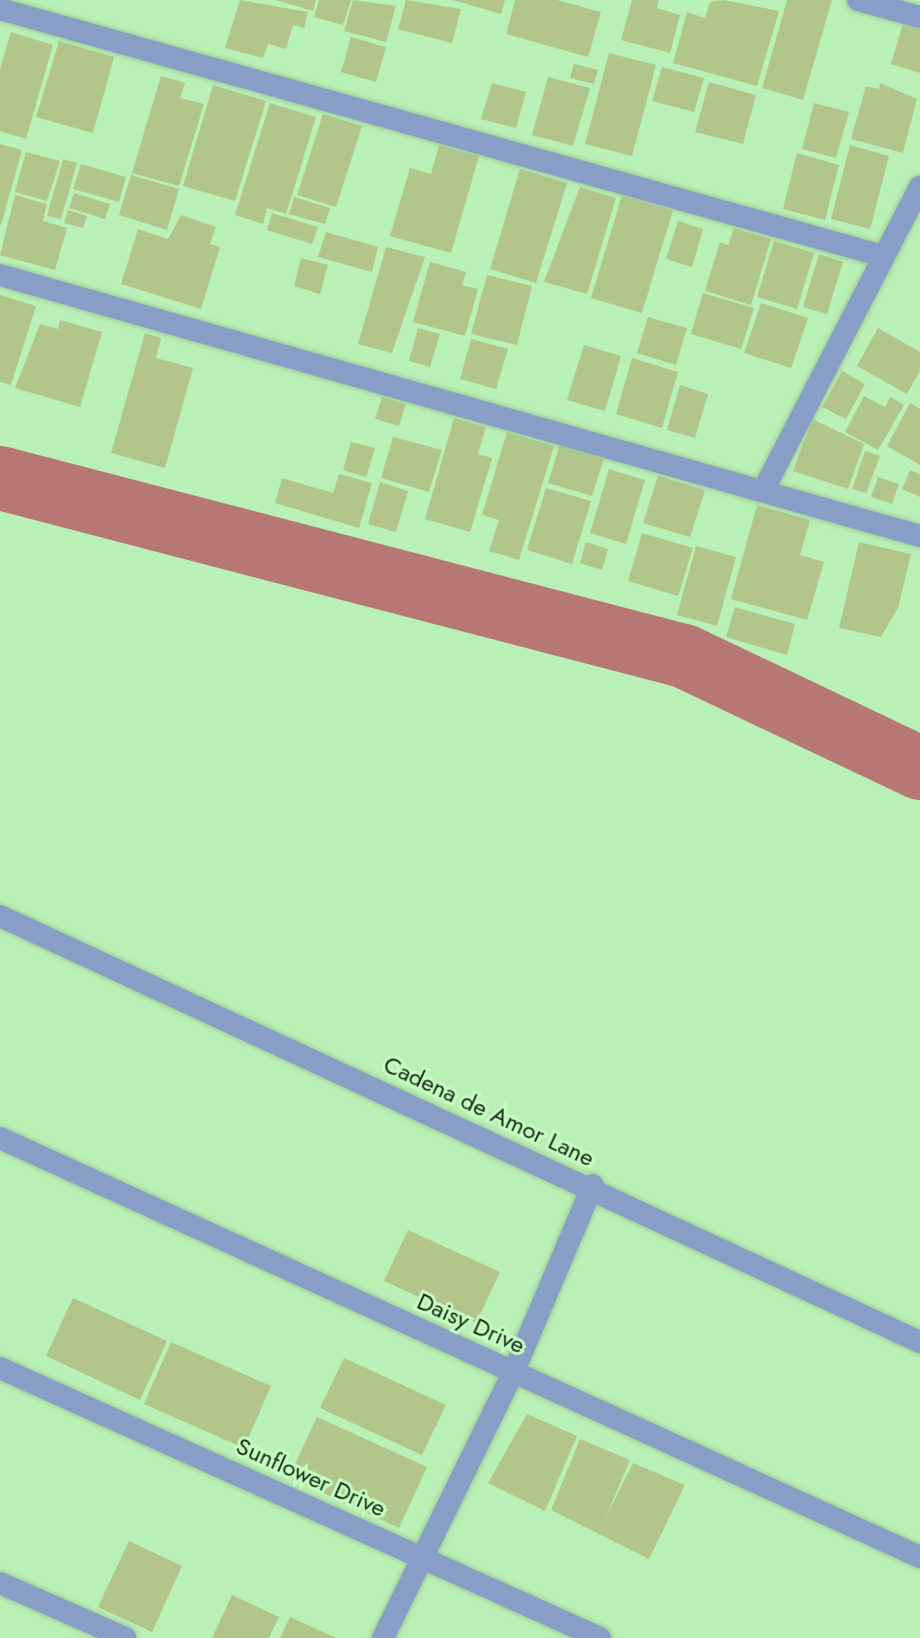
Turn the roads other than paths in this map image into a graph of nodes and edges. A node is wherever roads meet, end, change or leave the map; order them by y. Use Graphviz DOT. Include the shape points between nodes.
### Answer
graph roads {
  1 [pos="858,0"];
  2 [pos="0,9"];
  3 [pos="920,17"];
  4 [pos="920,187"];
  5 [pos="883,256"];
  6 [pos="0,275"];
  7 [pos="765,487"];
  8 [pos="920,536"];
  9 [pos="0,916"];
  10 [pos="0,1138"];
  11 [pos="593,1185"];
  12 [pos="920,1342"];
  13 [pos="0,1368"];
  14 [pos="514,1371"];
  15 [pos="424,1555"];
  16 [pos="920,1557"];
  17 [pos="0,1583"];
  18 [pos="125,1638"];
  19 [pos="383,1638"];
  20 [pos="600,1638"];
  1 -- 3 [label="street"];
  2 -- 5 [label="street"];
  4 -- 5 [label="street"];
  5 -- 7 [label="street"];
  6 -- 7 [label="street"];
  7 -- 8 [label="street"];
  9 -- 11 [label="street, Cadena de Amor Lane"];
  10 -- 14 [label="street, Daisy Drive"];
  11 -- 12 [label="street"];
  11 -- 14 [label="street, Cadena de Amor Lane"];
  13 -- 15 [label="street, Sunflower Drive"];
  14 -- 15 [label="street, Cadena de Amor Lane"];
  14 -- 16 [label="street, Daisy Drive"];
  15 -- 19 [label="street, Cadena de Amor Lane"];
  15 -- 20 [label="street, Sunflower Drive"];
  17 -- 18 [label="street"];
}
